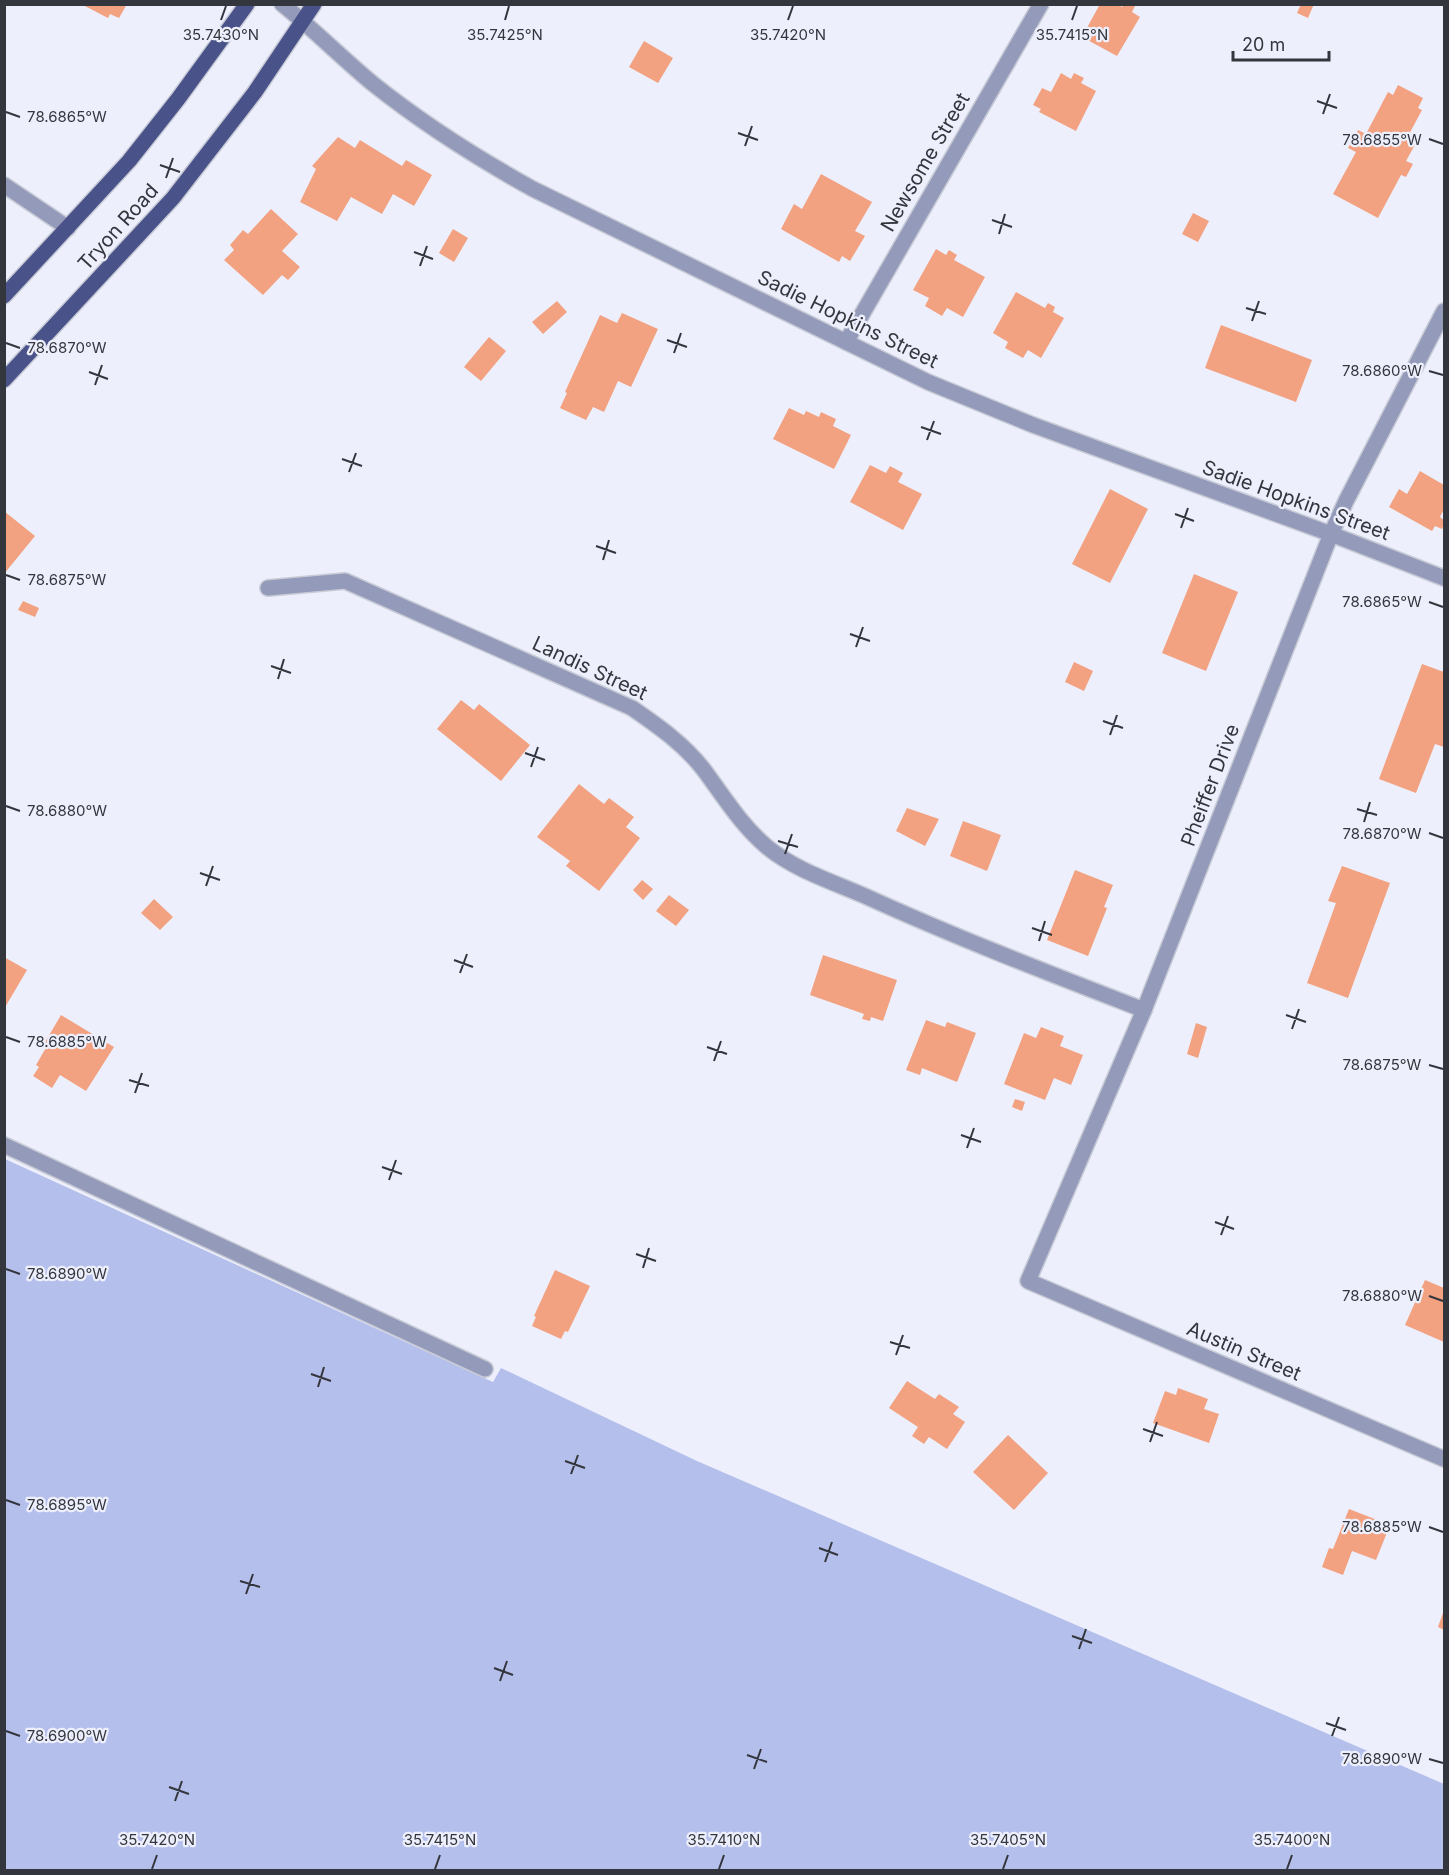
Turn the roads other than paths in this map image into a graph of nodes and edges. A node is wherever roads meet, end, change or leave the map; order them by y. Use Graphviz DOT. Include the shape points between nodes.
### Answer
graph roads {
  1 [pos="247,4"];
  2 [pos="282,4"];
  3 [pos="314,4"];
  4 [pos="1041,4"];
  5 [pos="303,21"];
  6 [pos="4,185"];
  7 [pos="68,228"];
  8 [pos="4,296"];
  9 [pos="1444,311"];
  10 [pos="846,342"];
  11 [pos="4,380"];
  12 [pos="1331,534"];
  13 [pos="1444,578"];
  14 [pos="268,588"];
  15 [pos="1144,1010"];
  16 [pos="4,1145"];
  17 [pos="1028,1281"];
  18 [pos="485,1370"];
  19 [pos="1444,1459"];
  1 -- 7 [label="main road, Tryon Road" via="129,160"];
  2 -- 5 [label="street, Sadie Hopkins Street"];
  3 -- 5 [label="main road, Tryon Road"];
  4 -- 10 [label="street, Newsome Street"];
  5 -- 10 [label="street, Sadie Hopkins Street" via="373,84 485,162"];
  5 -- 11 [label="main road, Tryon Road" via="255,92 173,198"];
  6 -- 7 [label="street"];
  7 -- 8 [label="main road, Tryon Road"];
  9 -- 12 [label="street, Pheiffer Drive"];
  10 -- 12 [label="street, Sadie Hopkins Street" via="928,382 1033,425"];
  12 -- 13 [label="street, Sadie Hopkins Street"];
  12 -- 15 [label="street, Pheiffer Drive"];
  14 -- 15 [label="street, Landis Street" via="345,581 632,708 670,734 703,769 746,827 796,865 950,934"];
  15 -- 17 [label="street, Pheiffer Drive"];
  16 -- 18 [label="street"];
  17 -- 19 [label="street, Austin Street"];
}
